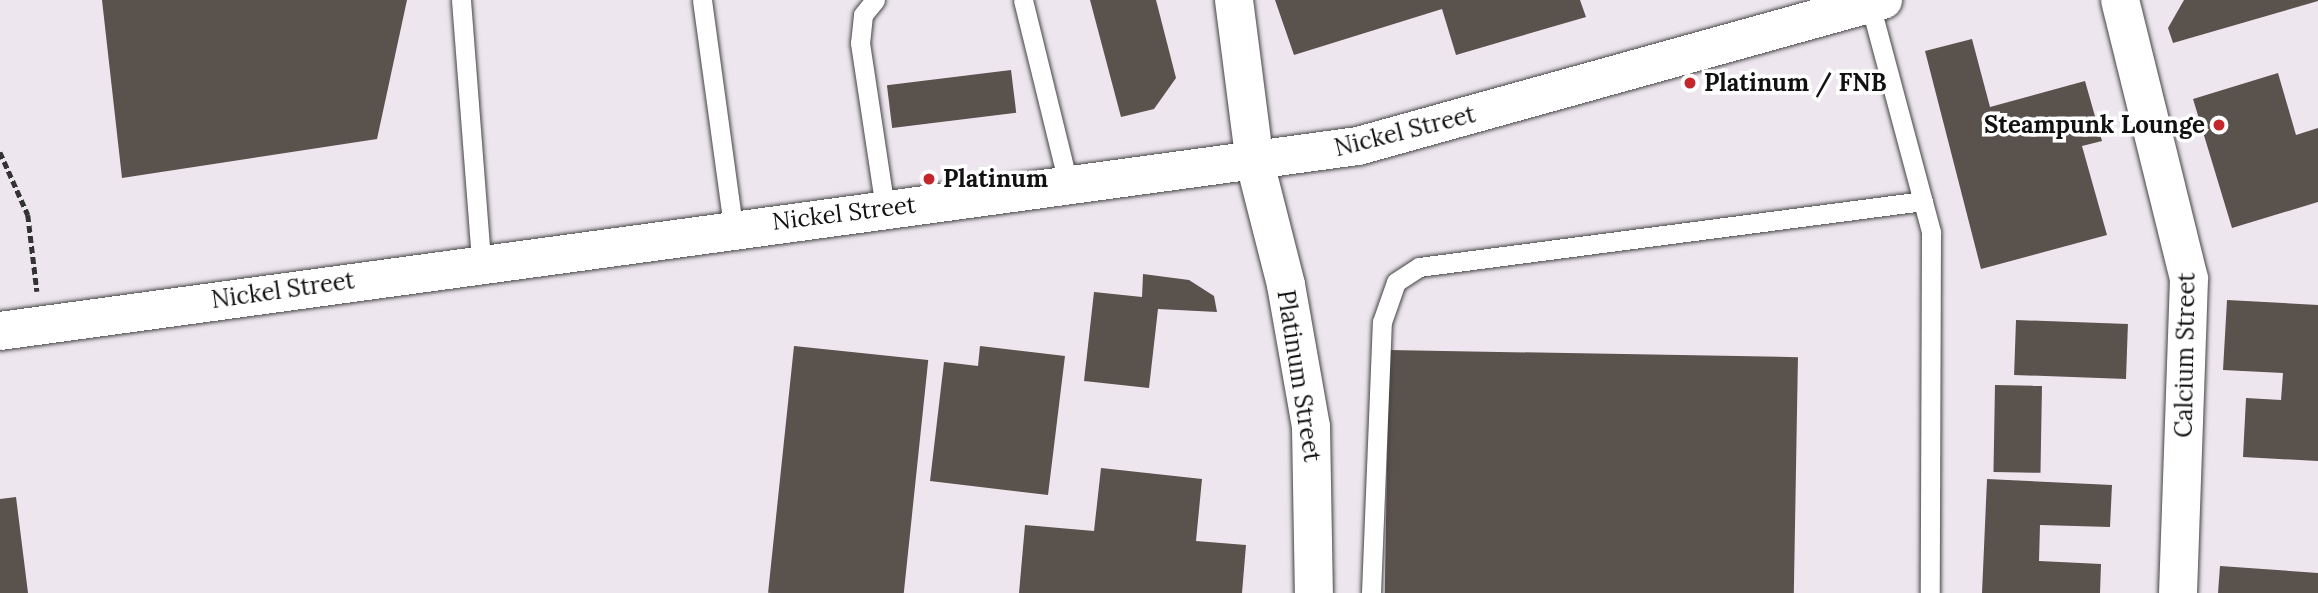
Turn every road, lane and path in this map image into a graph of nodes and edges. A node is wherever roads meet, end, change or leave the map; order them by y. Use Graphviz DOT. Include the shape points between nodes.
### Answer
graph roads {
  1 [pos="461,0"];
  2 [pos="702,0"];
  3 [pos="875,0"];
  4 [pos="1023,0"];
  5 [pos="1234,0"];
  6 [pos="2120,0"];
  7 [pos="1877,2"];
  8 [pos="1821,9"];
  9 [pos="0,152"];
  10 [pos="1255,163"];
  11 [pos="1068,183"];
  12 [pos="1923,201"];
  13 [pos="885,208"];
  14 [pos="733,227"];
  15 [pos="481,261"];
  16 [pos="40,326"];
  17 [pos="0,331"];
  18 [pos="1314,593"];
  19 [pos="1371,593"];
  20 [pos="1930,593"];
  21 [pos="2178,593"];
  1 -- 15 [label="lane"];
  2 -- 14 [label="lane"];
  3 -- 13 [label="lane" via="863,15 860,43"];
  4 -- 11 [label="lane"];
  5 -- 10 [label="street, Platinum Street"];
  6 -- 21 [label="street, Calcium Street" via="2189,279"];
  7 -- 8 [label="street, Nickel Street"];
  7 -- 12 [label="lane"];
  8 -- 10 [label="street, Nickel Street" via="1358,146"];
  9 -- 16 [label="path" via="28,215"];
  10 -- 11 [label="street, Nickel Street"];
  10 -- 18 [label="street, Platinum Street" via="1286,285 1311,427"];
  11 -- 13 [label="street, Nickel Street"];
  12 -- 19 [label="lane" via="1419,267 1396,282 1382,322"];
  12 -- 20 [label="lane" via="1934,270"];
  13 -- 14 [label="street, Nickel Street"];
  14 -- 15 [label="street, Nickel Street"];
  15 -- 16 [label="street, Nickel Street"];
  16 -- 17 [label="street, Nickel Street"];
}
